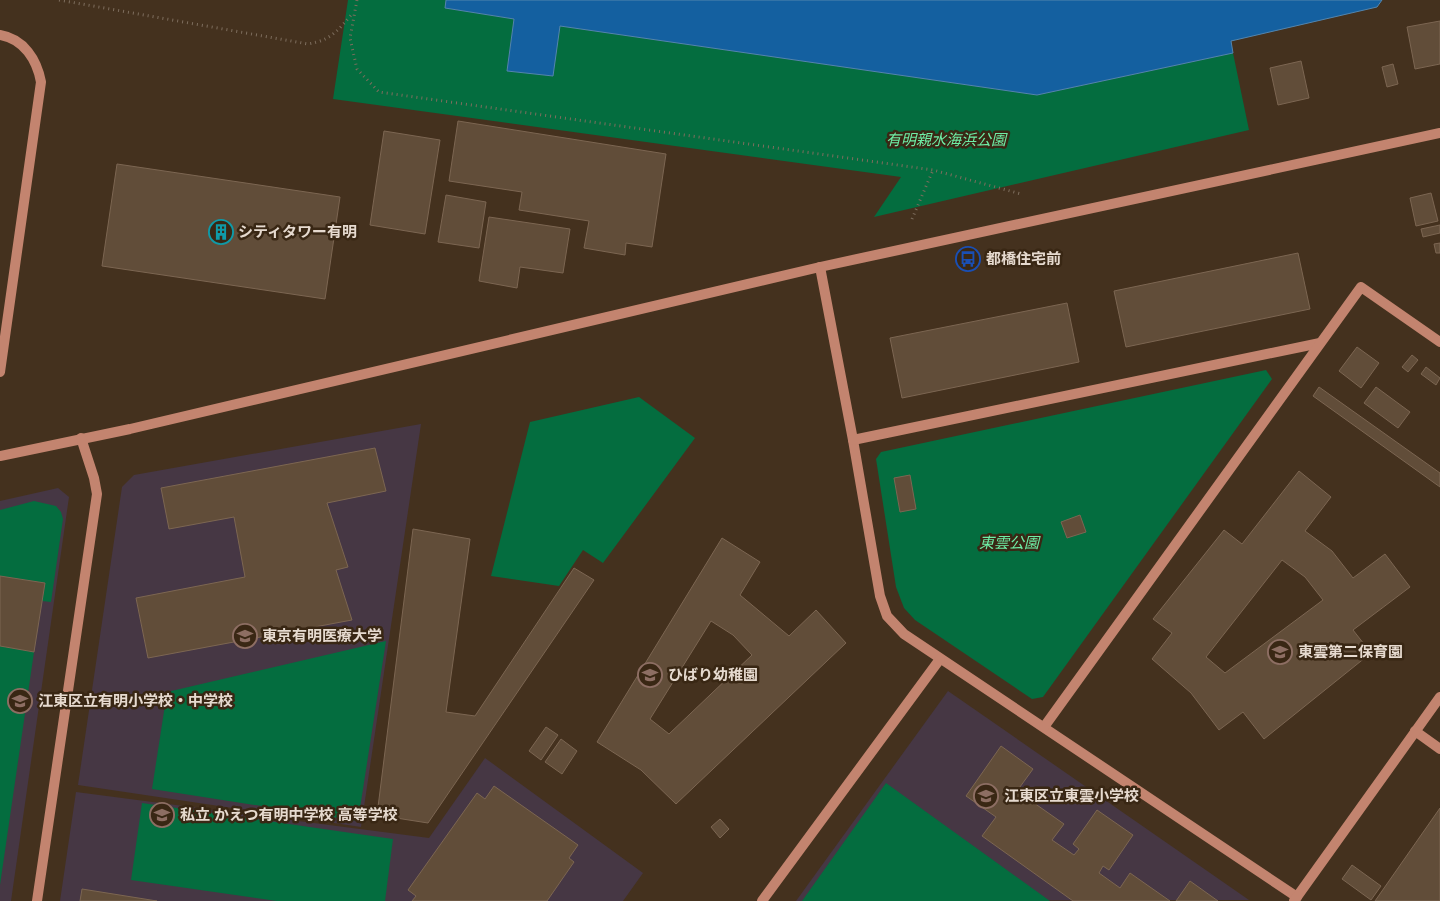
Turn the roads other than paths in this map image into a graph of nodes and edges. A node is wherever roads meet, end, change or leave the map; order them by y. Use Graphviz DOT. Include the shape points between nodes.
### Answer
graph roads {
  1 [pos="0,35"];
  2 [pos="1440,134"];
  3 [pos="820,267"];
  4 [pos="1440,342"];
  5 [pos="1320,343"];
  6 [pos="0,372"];
  7 [pos="82,438"];
  8 [pos="853,440"];
  9 [pos="0,456"];
  10 [pos="940,659"];
  11 [pos="1440,697"];
  12 [pos="1044,727"];
  13 [pos="1415,732"];
  14 [pos="1440,749"];
  15 [pos="1295,899"];
  16 [pos="37,901"];
  17 [pos="762,901"];
  1 -- 6 [label="street" via="27,48 38,67 41,82"];
  2 -- 3 [label="street"];
  3 -- 7 [label="street"];
  3 -- 8 [label="street"];
  4 -- 5 [label="street" via="1361,287"];
  5 -- 8 [label="street"];
  5 -- 12 [label="street"];
  7 -- 9 [label="street"];
  7 -- 16 [label="street" via="97,494"];
  8 -- 10 [label="street" via="883,606 894,626"];
  10 -- 12 [label="street"];
  10 -- 17 [label="street"];
  11 -- 13 [label="street"];
  12 -- 15 [label="street"];
  13 -- 14 [label="street"];
  13 -- 15 [label="street"];
}
